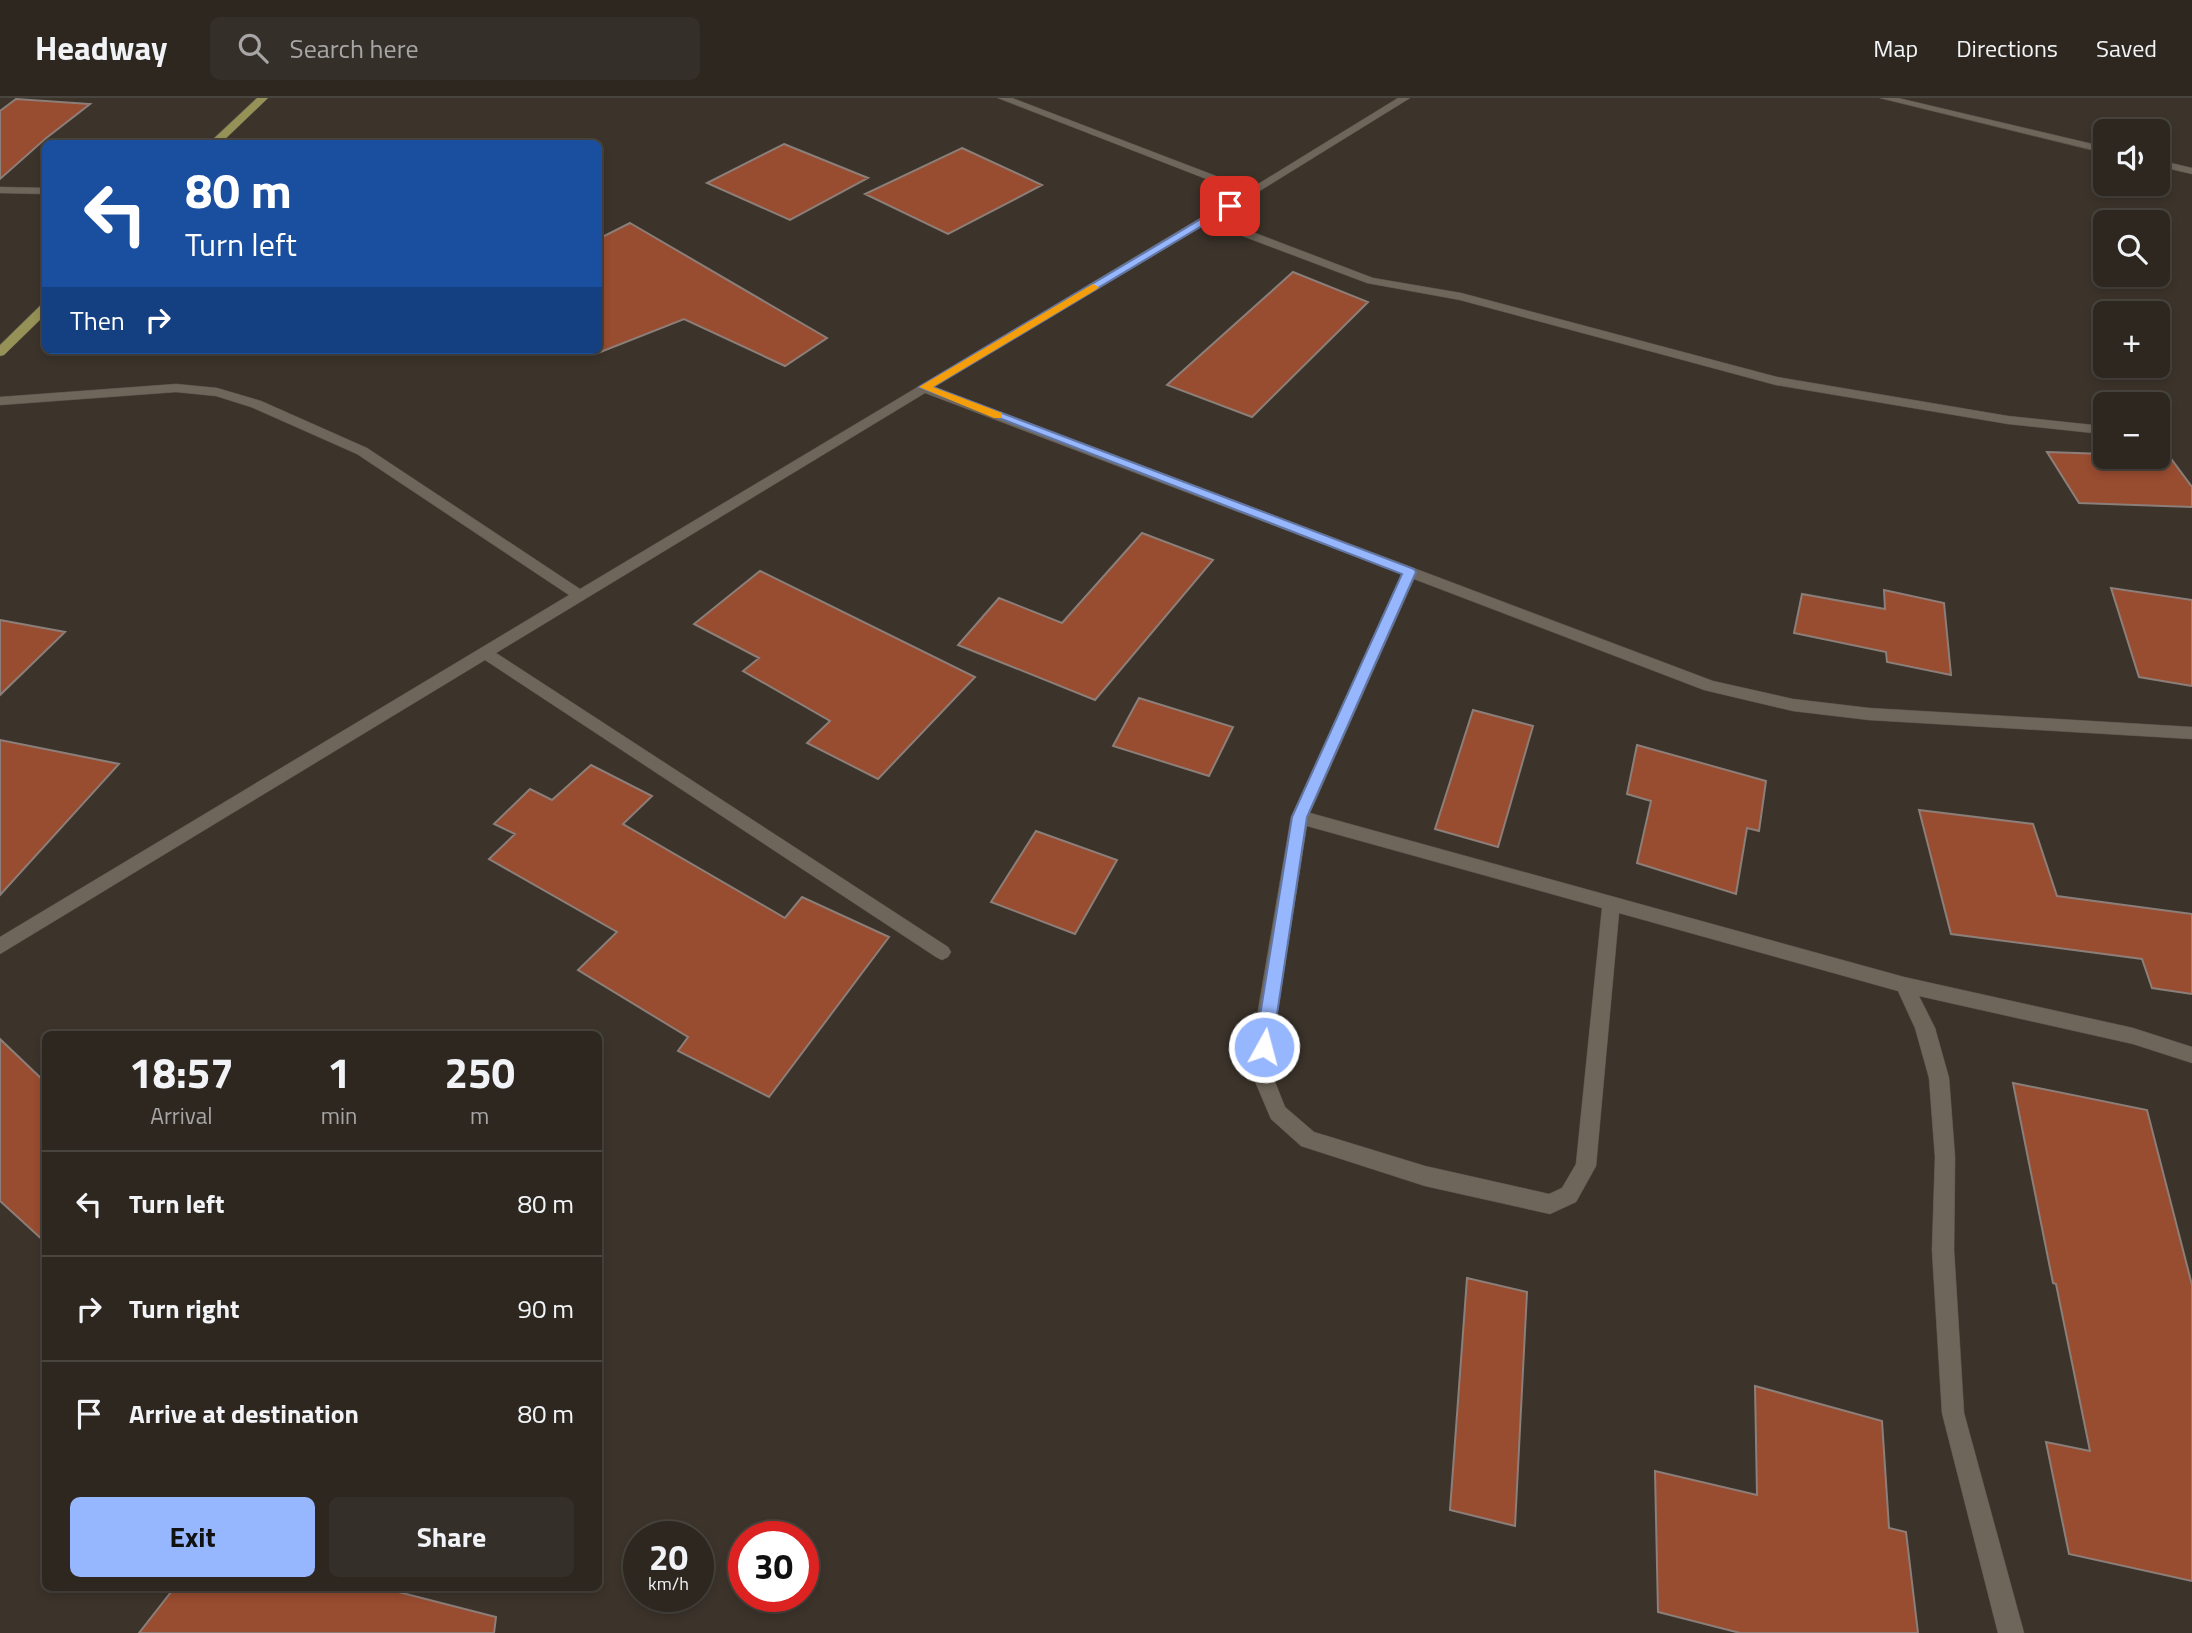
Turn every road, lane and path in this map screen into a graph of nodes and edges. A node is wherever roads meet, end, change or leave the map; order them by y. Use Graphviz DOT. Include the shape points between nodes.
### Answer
graph roads {
  1 [pos="263,98"];
  2 [pos="1003,98"];
  3 [pos="1405,98"];
  4 [pos="1885,98"];
  5 [pos="217,140"];
  6 [pos="2093,147"];
  7 [pos="2170,166"];
  8 [pos="2192,171"];
  9 [pos="0,190"];
  10 [pos="42,191"];
  11 [pos="1251,193"];
  12 [pos="1208,219"];
  13 [pos="42,311"];
  14 [pos="0,352"];
  15 [pos="924,387"];
  16 [pos="0,401"];
  17 [pos="2092,429"];
  18 [pos="1410,572"];
  19 [pos="580,596"];
  20 [pos="485,653"];
  21 [pos="2192,733"];
  22 [pos="1300,817"];
  23 [pos="1611,905"];
  24 [pos="0,946"];
  25 [pos="942,952"];
  26 [pos="1904,985"];
  27 [pos="2192,1055"];
  28 [pos="2011,1633"];
  1 -- 5 [label="main road"];
  2 -- 11 [label="street"];
  3 -- 11 [label="street"];
  4 -- 6 [label="street"];
  7 -- 8 [label="street"];
  9 -- 10 [label="street"];
  11 -- 12 [label="street"];
  12 -- 15 [label="street"];
  12 -- 17 [label="street" via="1371,281 1461,297 1776,381"];
  13 -- 14 [label="main road"];
  15 -- 18 [label="street"];
  15 -- 19 [label="street"];
  16 -- 19 [label="street" via="176,388 217,392 257,404 362,451"];
  18 -- 21 [label="street" via="1710,686 1793,705 1869,714"];
  18 -- 22 [label="street"];
  19 -- 20 [label="street"];
  20 -- 24 [label="street"];
  20 -- 25 [label="street"];
  22 -- 23 [label="street"];
  22 -- 23 [label="street" via="1261,1072 1278,1113 1308,1139 1425,1175 1550,1204 1569,1195 1586,1166"];
  23 -- 26 [label="street"];
  26 -- 27 [label="street" via="2133,1036"];
  26 -- 28 [label="street" via="1925,1028 1939,1078 1953,1413"];
}
